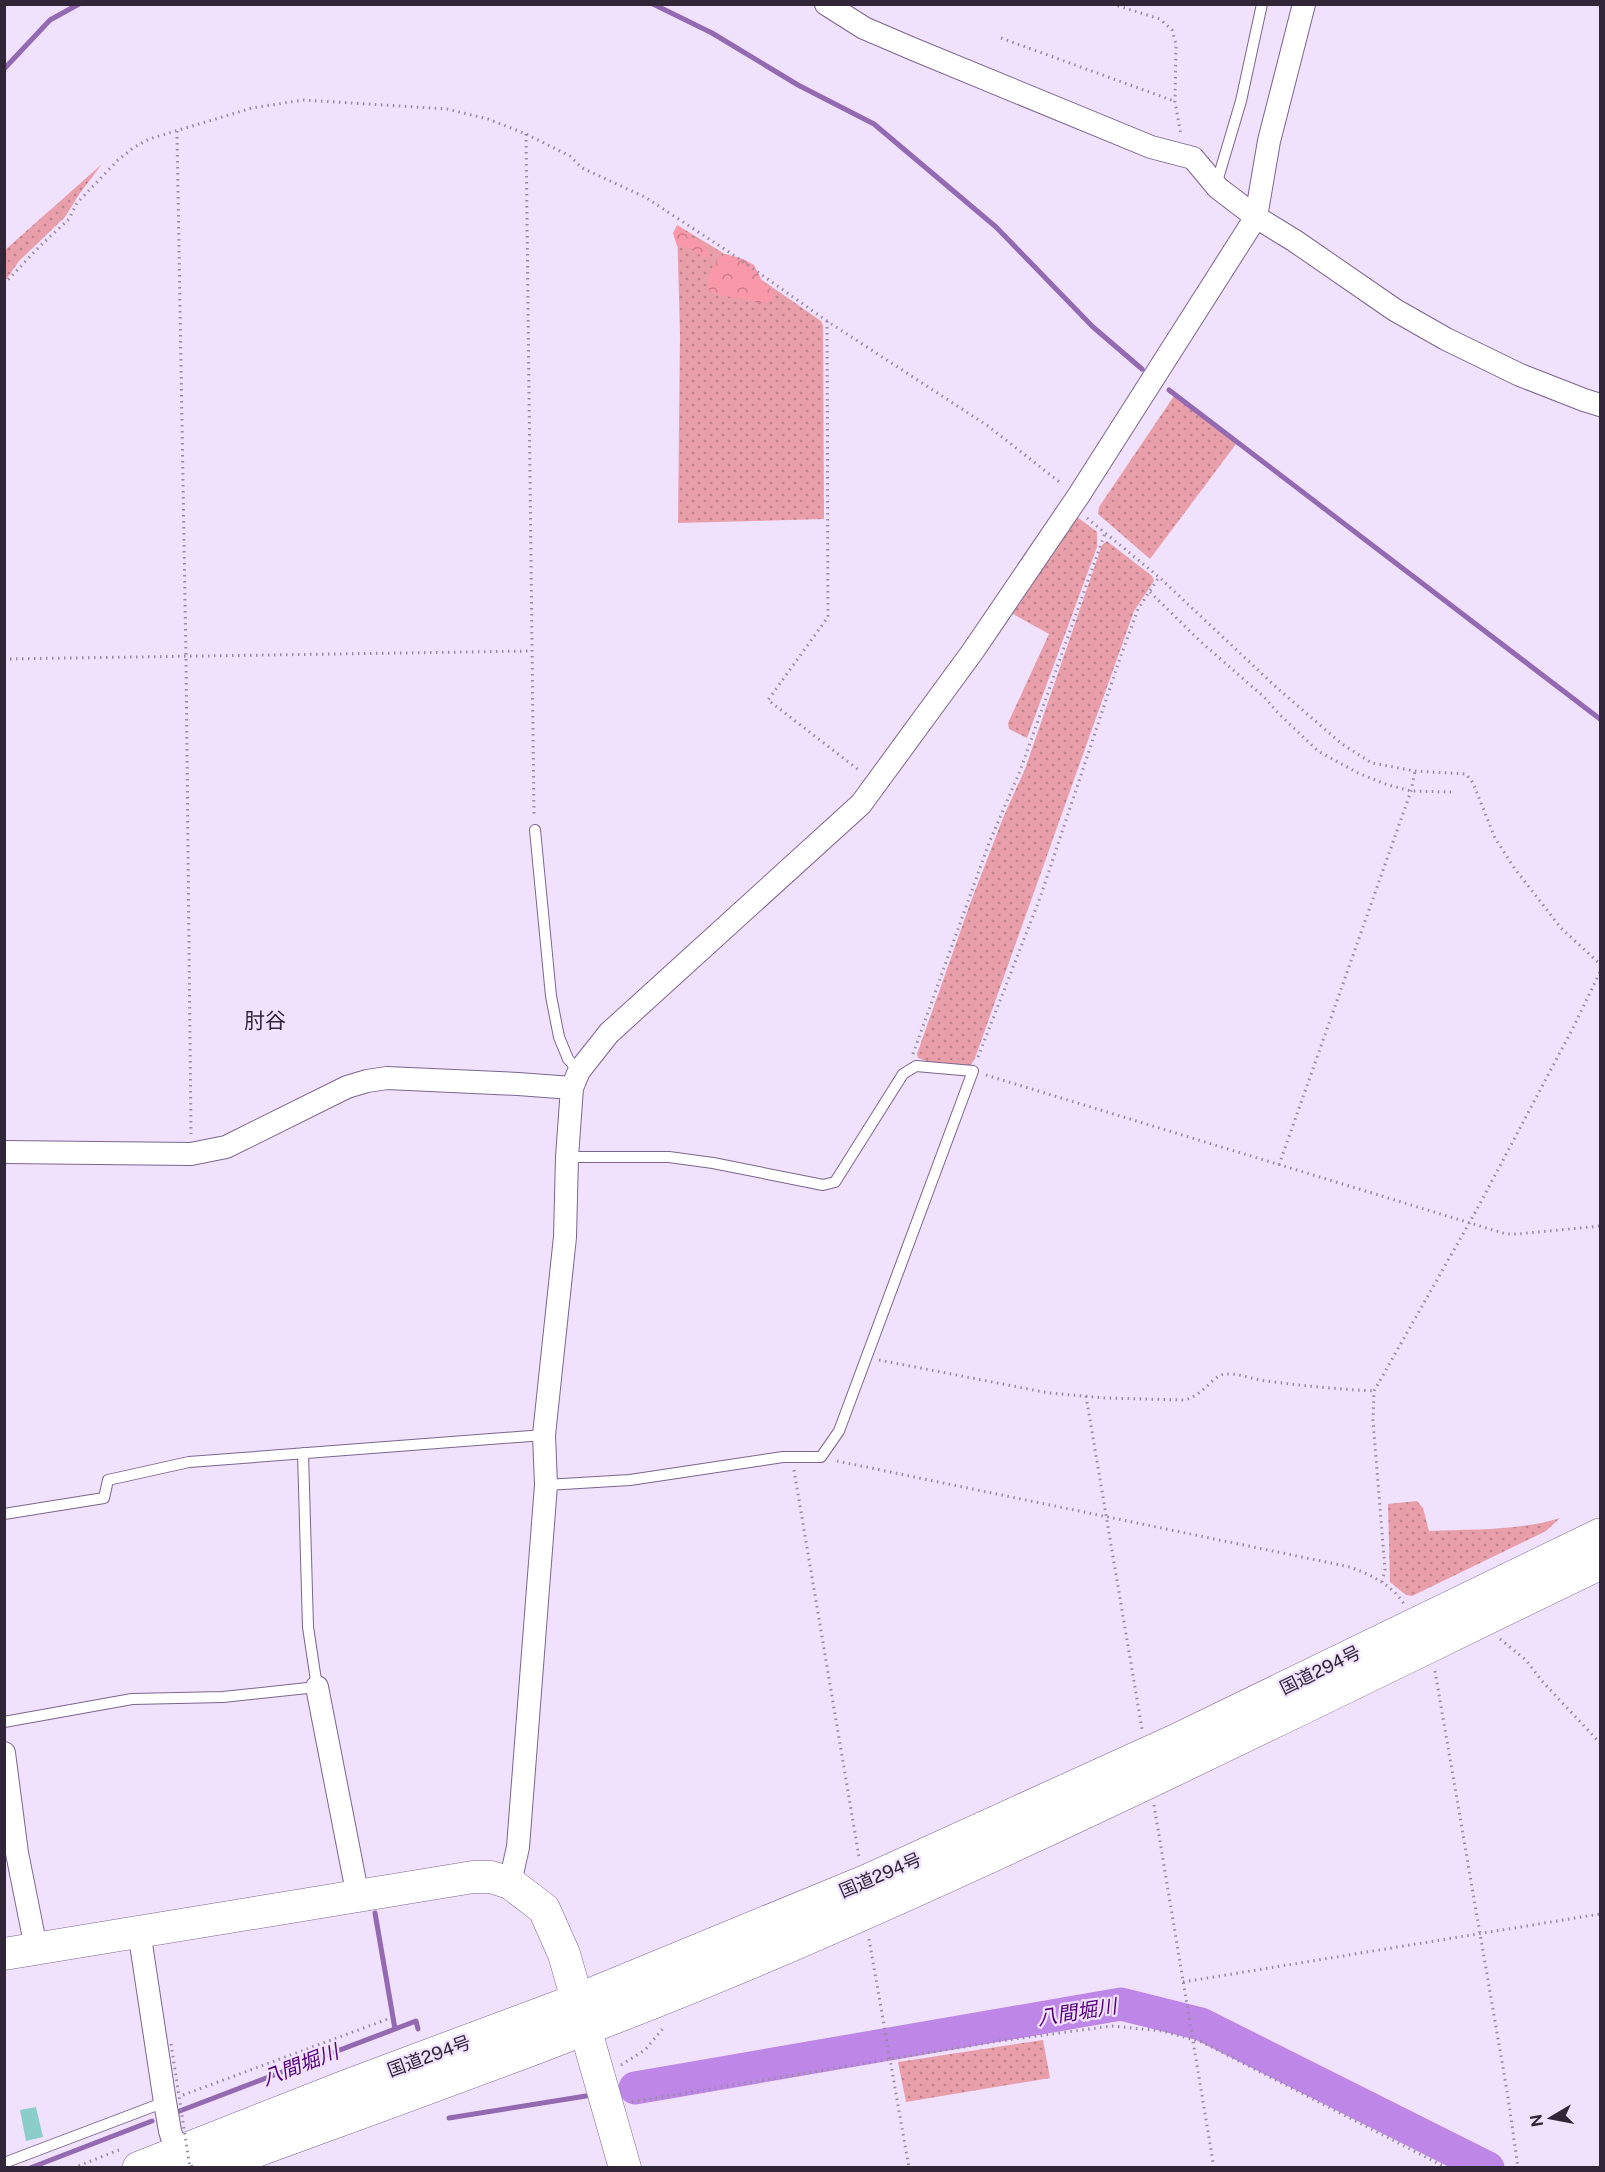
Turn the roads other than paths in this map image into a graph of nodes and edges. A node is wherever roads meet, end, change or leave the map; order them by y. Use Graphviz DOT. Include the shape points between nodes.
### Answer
graph roads {
  1 [pos="826,4"];
  2 [pos="1263,4"];
  3 [pos="1304,4"];
  4 [pos="1216,185"];
  5 [pos="1256,217"];
  6 [pos="1600,405"];
  7 [pos="535,830"];
  8 [pos="576,1079"];
  9 [pos="4,1152"];
  10 [pos="567,1157"];
  11 [pos="544,1435"];
  12 [pos="303,1453"];
  13 [pos="546,1485"];
  14 [pos="4,1514"];
  15 [pos="1600,1535"];
  16 [pos="1600,1563"];
  17 [pos="1422,1635"];
  18 [pos="317,1687"];
  19 [pos="4,1722"];
  20 [pos="4,1753"];
  21 [pos="510,1883"];
  22 [pos="358,1897"];
  23 [pos="139,1931"];
  24 [pos="36,1948"];
  25 [pos="4,1954"];
  26 [pos="582,2014"];
  27 [pos="165,2102"];
  28 [pos="184,2160"];
  29 [pos="4,2163"];
  30 [pos="139,2168"];
  31 [pos="209,2168"];
  32 [pos="626,2168"];
  1 -- 4 [label="street" via="864,28 913,49 1151,147 1192,158"];
  2 -- 4 [label="lane" via="1241,101"];
  3 -- 5 [label="street" via="1269,141"];
  4 -- 5 [label="street"];
  5 -- 6 [label="street" via="1395,310 1446,339 1520,375"];
  5 -- 8 [label="street" via="1075,500 877,784 861,804 609,1033"];
  7 -- 8 [label="lane" via="551,996 559,1037"];
  8 -- 9 [label="street" via="367,1081 324,1097 226,1148 192,1154"];
  8 -- 10 [label="street"];
  10 -- 11 [label="street" via="565,1237"];
  10 -- 13 [label="lane" via="669,1157 823,1185 835,1182 903,1074 916,1066 973,1071 839,1431 820,1457 792,1457 630,1480"];
  11 -- 12 [label="lane"];
  11 -- 13 [label="street"];
  12 -- 14 [label="lane" via="189,1462 108,1480 104,1498"];
  12 -- 18 [label="lane" via="308,1627"];
  13 -- 21 [label="street" via="518,1847"];
  15 -- 17 [label="highway, 国道294号"];
  16 -- 17 [label="highway, 国道294号"];
  17 -- 26 [label="highway, 国道294号" via="1175,1741 865,1897"];
  18 -- 19 [label="lane" via="224,1697 132,1699"];
  18 -- 22 [label="street"];
  20 -- 24 [label="street" via="17,1853"];
  21 -- 22 [label="street" via="492,1876 472,1877"];
  21 -- 26 [label="street" via="544,1909 564,1954"];
  22 -- 23 [label="street"];
  23 -- 24 [label="street"];
  23 -- 27 [label="street"];
  24 -- 25 [label="street"];
  26 -- 28 [label="highway, 国道294号" via="350,2085"];
  26 -- 31 [label="highway, 国道294号"];
  26 -- 32 [label="street"];
  27 -- 28 [label="street" via="170,2131"];
  27 -- 29 [label="lane"];
  28 -- 30 [label="highway, 国道294号"];
}
